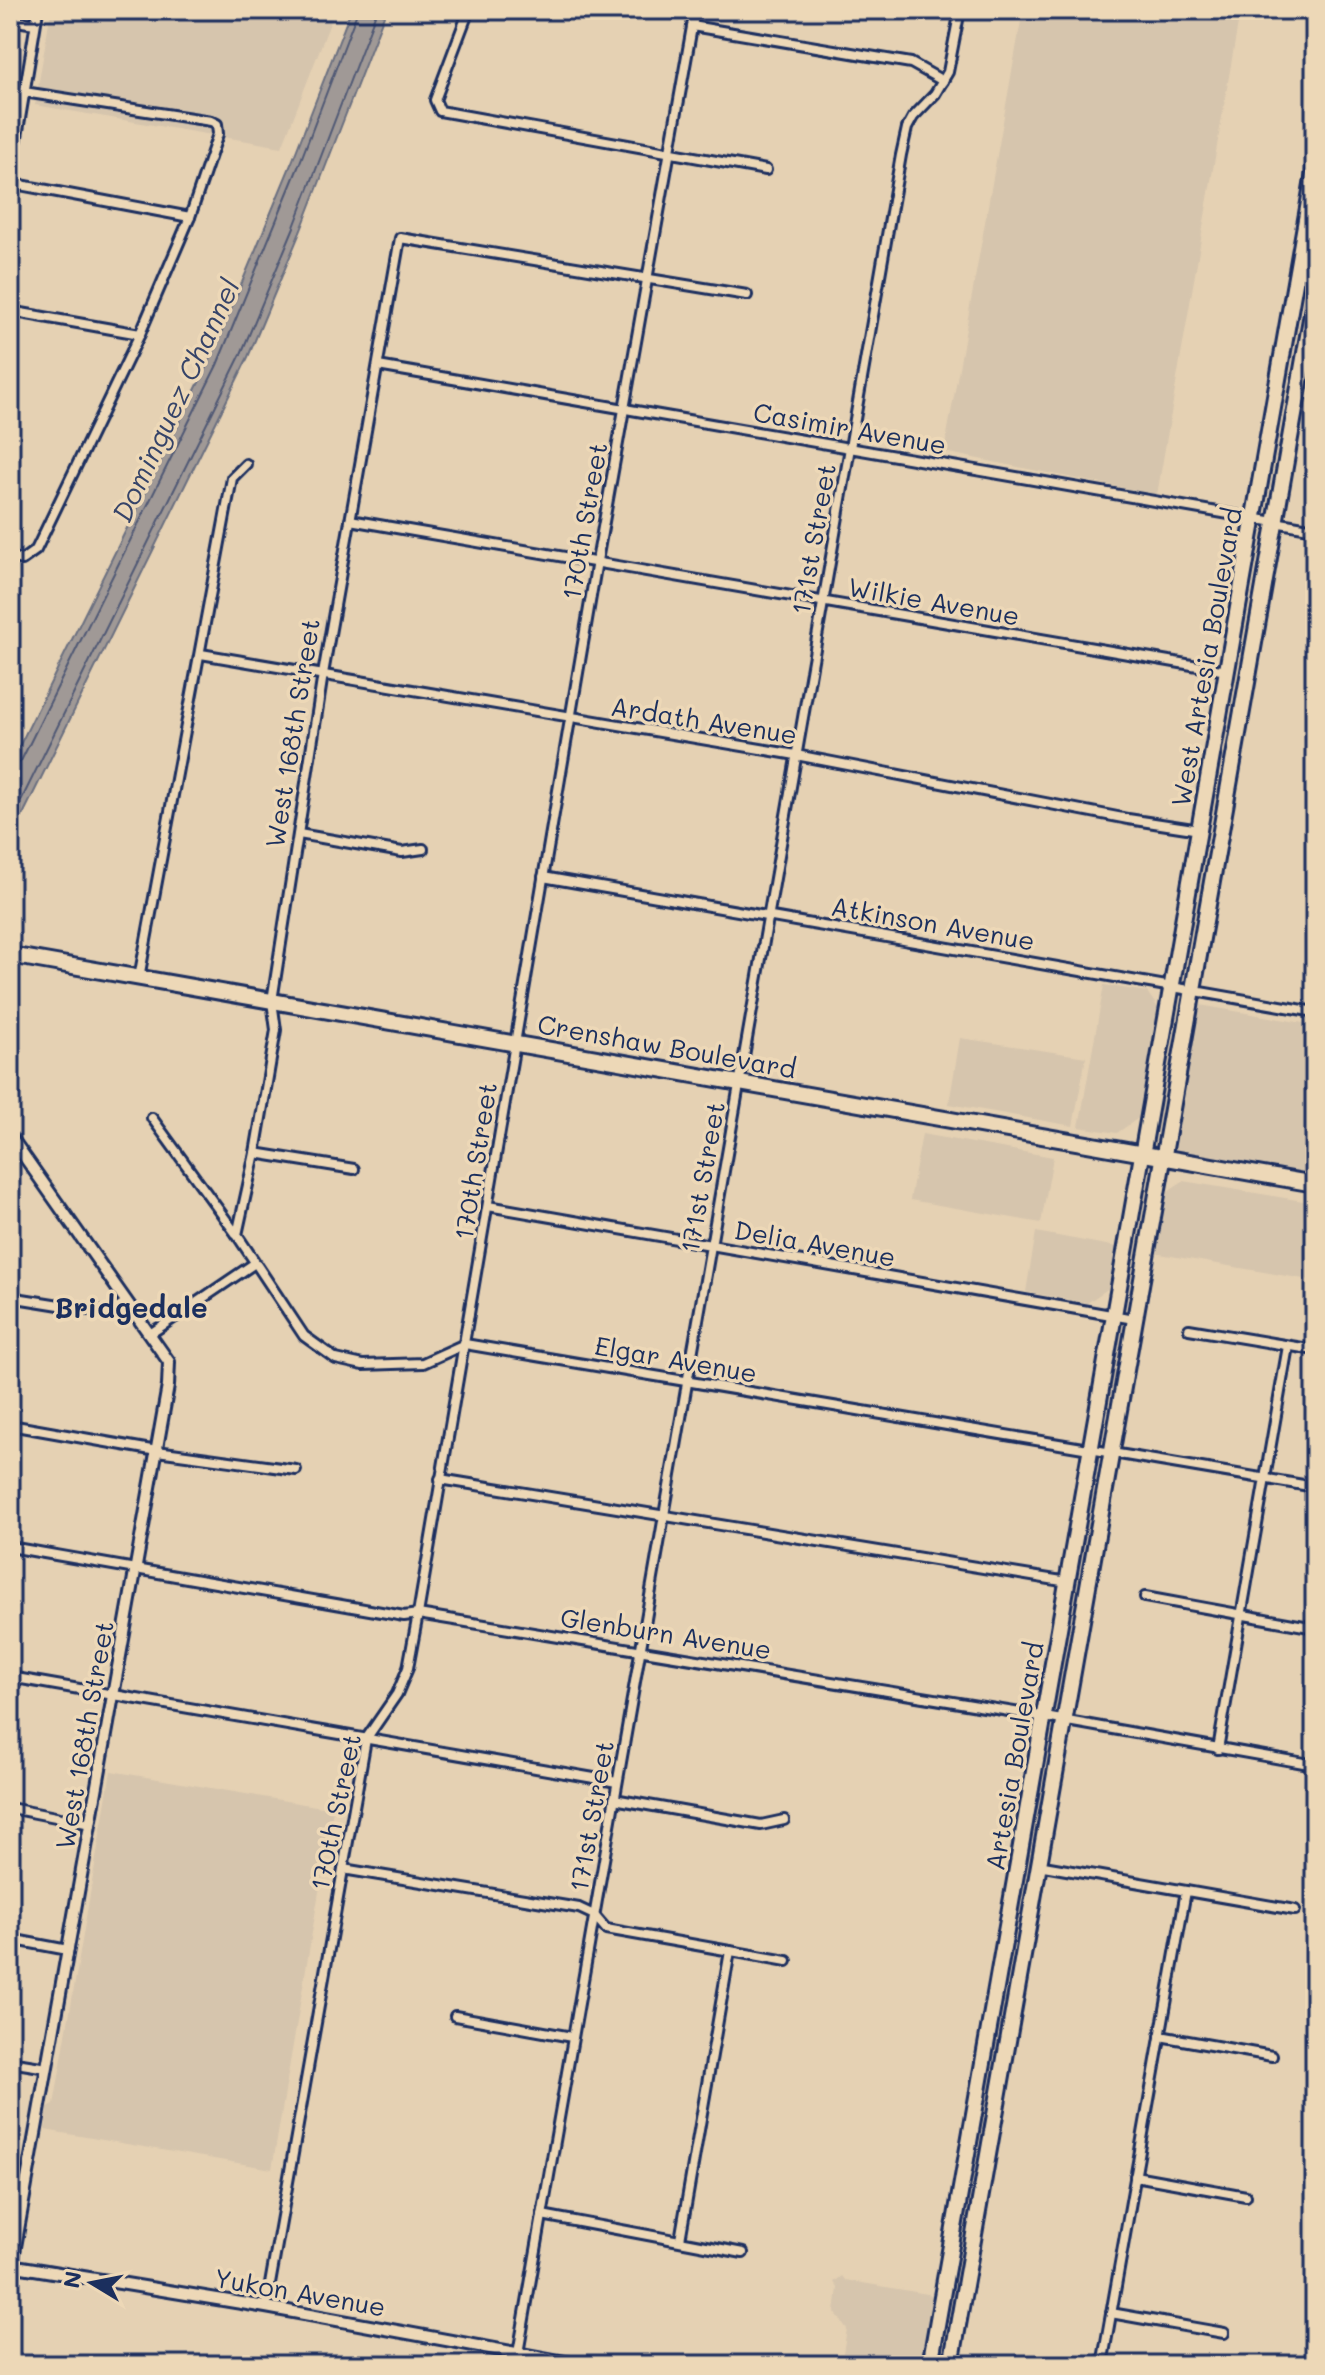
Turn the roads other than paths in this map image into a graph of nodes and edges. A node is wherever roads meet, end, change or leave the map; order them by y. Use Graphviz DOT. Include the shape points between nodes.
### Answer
graph roads {
  1 [pos="38,10"];
  2 [pos="469,10"];
  3 [pos="695,10"];
  4 [pos="960,10"];
  5 [pos="10,20"];
  6 [pos="35,24"];
  7 [pos="692,26"];
  8 [pos="943,81"];
  9 [pos="24,92"];
  10 [pos="669,153"];
  11 [pos="11,160"];
  12 [pos="1315,168"];
  13 [pos="766,170"];
  14 [pos="10,181"];
  15 [pos="190,217"];
  16 [pos="647,280"];
  17 [pos="747,295"];
  18 [pos="1315,296"];
  19 [pos="10,311"];
  20 [pos="140,334"];
  21 [pos="378,366"];
  22 [pos="624,409"];
  23 [pos="849,448"];
  24 [pos="246,464"];
  25 [pos="1254,518"];
  26 [pos="350,520"];
  27 [pos="1275,522"];
  28 [pos="1315,529"];
  29 [pos="10,557"];
  30 [pos="597,561"];
  31 [pos="824,602"];
  32 [pos="201,654"];
  33 [pos="1227,671"];
  34 [pos="323,674"];
  35 [pos="571,719"];
  36 [pos="796,755"];
  37 [pos="1200,830"];
  38 [pos="299,834"];
  39 [pos="423,849"];
  40 [pos="543,877"];
  41 [pos="769,915"];
  42 [pos="10,955"];
  43 [pos="139,978"];
  44 [pos="1171,988"];
  45 [pos="1194,992"];
  46 [pos="272,1001"];
  47 [pos="1315,1012"];
  48 [pos="515,1043"];
  49 [pos="738,1083"];
  50 [pos="152,1118"];
  51 [pos="10,1136"];
  52 [pos="255,1153"];
  53 [pos="1143,1154"];
  54 [pos="1164,1158"];
  55 [pos="354,1169"];
  56 [pos="1315,1184"];
  57 [pos="488,1206"];
  58 [pos="237,1235"];
  59 [pos="710,1245"];
  60 [pos="255,1263"];
  61 [pos="10,1297"];
  62 [pos="126,1302"];
  63 [pos="1114,1315"];
  64 [pos="1134,1319"];
  65 [pos="1189,1329"];
  66 [pos="150,1334"];
  67 [pos="465,1344"];
  68 [pos="1288,1346"];
  69 [pos="1315,1350"];
  70 [pos="687,1381"];
  71 [pos="10,1425"];
  72 [pos="1091,1449"];
  73 [pos="157,1451"];
  74 [pos="1111,1452"];
  75 [pos="296,1470"];
  76 [pos="1265,1478"];
  77 [pos="440,1479"];
  78 [pos="1315,1487"];
  79 [pos="664,1516"];
  80 [pos="10,1547"];
  81 [pos="136,1568"];
  82 [pos="1068,1582"];
  83 [pos="1145,1597"];
  84 [pos="418,1614"];
  85 [pos="1242,1615"];
  86 [pos="1315,1628"];
  87 [pos="640,1649"];
  88 [pos="10,1677"];
  89 [pos="114,1695"];
  90 [pos="1045,1717"];
  91 [pos="1063,1720"];
  92 [pos="366,1739"];
  93 [pos="1218,1749"];
  94 [pos="1315,1765"];
  95 [pos="617,1782"];
  96 [pos="614,1799"];
  97 [pos="10,1808"];
  98 [pos="784,1820"];
  99 [pos="91,1824"];
  100 [pos="1038,1865"];
  101 [pos="343,1869"];
  102 [pos="1186,1891"];
  103 [pos="1295,1910"];
  104 [pos="594,1915"];
  105 [pos="10,1939"];
  106 [pos="68,1950"];
  107 [pos="730,1951"];
  108 [pos="787,1961"];
  109 [pos="455,2016"];
  110 [pos="1160,2036"];
  111 [pos="572,2037"];
  112 [pos="1272,2056"];
  113 [pos="10,2062"];
  114 [pos="47,2068"];
  115 [pos="1135,2176"];
  116 [pos="1246,2196"];
  117 [pos="542,2215"];
  118 [pos="680,2240"];
  119 [pos="743,2253"];
  120 [pos="11,2268"];
  121 [pos="266,2307"];
  122 [pos="1111,2313"];
  123 [pos="1224,2333"];
  124 [pos="517,2359"];
  125 [pos="582,2365"];
  126 [pos="930,2365"];
  127 [pos="951,2365"];
  128 [pos="1102,2365"];
  1 -- 6 [label="street"];
  2 -- 10 [label="street" via="435,100 440,111"];
  3 -- 7 [label="street, 170th Street"];
  4 -- 8 [label="street, 171st Street"];
  5 -- 6 [label="street"];
  6 -- 9 [label="street"];
  7 -- 8 [label="street" via="911,63"];
  7 -- 10 [label="street, 170th Street"];
  8 -- 23 [label="street, 171st Street" via="913,117 903,143"];
  9 -- 11 [label="street"];
  9 -- 15 [label="street" via="217,124"];
  10 -- 13 [label="street"];
  10 -- 16 [label="street, 170th Street"];
  11 -- 14 [label="street"];
  12 -- 25 [label="main road, West Artesia Boulevard"];
  14 -- 15 [label="street"];
  15 -- 20 [label="street"];
  16 -- 17 [label="street"];
  16 -- 21 [label="street, West 168th Street" via="400,238"];
  16 -- 22 [label="street, 170th Street"];
  18 -- 27 [label="main road, West Artesia Boulevard"];
  19 -- 20 [label="street"];
  20 -- 29 [label="street" via="36,550 22,560"];
  21 -- 22 [label="street, Casimir Avenue"];
  21 -- 26 [label="street, West 168th Street"];
  22 -- 23 [label="street, Casimir Avenue"];
  22 -- 30 [label="street, 170th Street"];
  23 -- 25 [label="street, Casimir Avenue"];
  23 -- 31 [label="street, 171st Street"];
  24 -- 32 [label="street" via="232,478"];
  25 -- 27 [label="street, Casimir Avenue"];
  25 -- 33 [label="main road, West Artesia Boulevard"];
  26 -- 30 [label="street, Wilkie Avenue"];
  26 -- 34 [label="street, West 168th Street"];
  27 -- 28 [label="street, Casimir Avenue"];
  27 -- 45 [label="main road, West Artesia Boulevard"];
  30 -- 31 [label="street, Wilkie Avenue"];
  30 -- 35 [label="street, 170th Street"];
  31 -- 33 [label="street, Wilkie Avenue"];
  31 -- 36 [label="street, 171st Street"];
  32 -- 34 [label="street, Ardath Avenue"];
  32 -- 43 [label="street"];
  33 -- 37 [label="main road, West Artesia Boulevard"];
  34 -- 35 [label="street, Ardath Avenue"];
  34 -- 38 [label="street, West 168th Street"];
  35 -- 36 [label="street, Ardath Avenue"];
  35 -- 40 [label="street, 170th Street"];
  36 -- 37 [label="street, Ardath Avenue"];
  36 -- 41 [label="street, 171st Street"];
  37 -- 44 [label="main road, West Artesia Boulevard"];
  38 -- 39 [label="street" via="402,852"];
  38 -- 46 [label="street, West 168th Street"];
  40 -- 41 [label="street, Atkinson Avenue"];
  40 -- 48 [label="street, 170th Street"];
  41 -- 44 [label="street, Atkinson Avenue"];
  41 -- 49 [label="street, 171st Street"];
  42 -- 43 [label="main road, Crenshaw Boulevard"];
  43 -- 46 [label="main road, Crenshaw Boulevard"];
  44 -- 45 [label="street, Atkinson Avenue"];
  44 -- 53 [label="main road, West Artesia Boulevard"];
  45 -- 47 [label="street, Atkinson Avenue"];
  45 -- 54 [label="main road, West Artesia Boulevard"];
  46 -- 48 [label="main road, Crenshaw Boulevard"];
  46 -- 52 [label="street, West 168th Street" via="276,1030"];
  48 -- 49 [label="main road, Crenshaw Boulevard"];
  48 -- 57 [label="street, 170th Street"];
  49 -- 53 [label="main road, Crenshaw Boulevard"];
  49 -- 59 [label="street, 171st Street"];
  50 -- 58 [label="street"];
  51 -- 62 [label="street, West 168th Street"];
  52 -- 55 [label="street"];
  52 -- 58 [label="street, West 168th Street"];
  53 -- 54 [label="main road, Crenshaw Boulevard"];
  53 -- 63 [label="main road, Artesia Boulevard"];
  54 -- 56 [label="main road, Crenshaw Boulevard"];
  54 -- 64 [label="main road, Artesia Boulevard"];
  57 -- 59 [label="street, Delia Avenue"];
  57 -- 67 [label="street, 170th Street"];
  58 -- 60 [label="street"];
  59 -- 63 [label="street, Delia Avenue"];
  59 -- 70 [label="street, 171st Street"];
  60 -- 66 [label="street"];
  60 -- 67 [label="street" via="304,1336 336,1359 363,1365 423,1363"];
  61 -- 62 [label="street" via="109,1313"];
  62 -- 66 [label="street, West 168th Street"];
  63 -- 64 [label="street, Delia Avenue"];
  63 -- 72 [label="main road, Artesia Boulevard"];
  64 -- 74 [label="main road, Artesia Boulevard"];
  65 -- 68 [label="street"];
  66 -- 73 [label="street, West 168th Street" via="169,1362"];
  67 -- 70 [label="street, Elgar Avenue"];
  67 -- 77 [label="street, 170th Street"];
  68 -- 69 [label="street"];
  68 -- 76 [label="street"];
  70 -- 72 [label="street, Elgar Avenue"];
  70 -- 79 [label="street, 171st Street"];
  71 -- 73 [label="street"];
  72 -- 74 [label="street, Elgar Avenue"];
  72 -- 82 [label="main road, Artesia Boulevard"];
  73 -- 75 [label="street"];
  73 -- 81 [label="street, West 168th Street"];
  74 -- 76 [label="street, Elgar Avenue"];
  74 -- 91 [label="main road, Artesia Boulevard"];
  76 -- 78 [label="street, Elgar Avenue"];
  76 -- 85 [label="street"];
  77 -- 79 [label="street"];
  77 -- 84 [label="street, 170th Street"];
  79 -- 82 [label="street"];
  79 -- 87 [label="street, 171st Street"];
  80 -- 81 [label="street, Glenburn Avenue"];
  81 -- 84 [label="street, Glenburn Avenue" via="404,1616"];
  81 -- 89 [label="street, West 168th Street"];
  82 -- 90 [label="main road, Artesia Boulevard"];
  83 -- 85 [label="street"];
  84 -- 87 [label="street, Glenburn Avenue"];
  84 -- 92 [label="street, 170th Street" via="408,1668"];
  85 -- 86 [label="street"];
  85 -- 93 [label="street"];
  87 -- 90 [label="street, Glenburn Avenue"];
  87 -- 95 [label="street, 171st Street"];
  88 -- 89 [label="street"];
  89 -- 92 [label="street"];
  89 -- 99 [label="street, West 168th Street"];
  90 -- 91 [label="street, Glenburn Avenue"];
  90 -- 126 [label="main road, Artesia Boulevard"];
  91 -- 93 [label="street, Glenburn Avenue"];
  91 -- 100 [label="main road, Artesia Boulevard"];
  92 -- 95 [label="street"];
  92 -- 101 [label="street, 170th Street"];
  93 -- 94 [label="street, Glenburn Avenue"];
  95 -- 96 [label="street, 171st Street"];
  96 -- 98 [label="street" via="761,1825"];
  96 -- 104 [label="street, 171st Street"];
  97 -- 99 [label="street"];
  99 -- 106 [label="street, West 168th Street"];
  100 -- 102 [label="street"];
  100 -- 127 [label="main road, Artesia Boulevard"];
  101 -- 104 [label="street" via="579,1908"];
  101 -- 121 [label="street, 170th Street"];
  102 -- 103 [label="street"];
  102 -- 110 [label="street"];
  104 -- 107 [label="street" via="606,1929"];
  104 -- 111 [label="street, 171st Street"];
  105 -- 106 [label="street"];
  106 -- 114 [label="street, West 168th Street"];
  107 -- 108 [label="street"];
  107 -- 118 [label="street"];
  109 -- 111 [label="street"];
  110 -- 112 [label="street"];
  110 -- 115 [label="street"];
  111 -- 117 [label="street, 171st Street"];
  113 -- 114 [label="street"];
  114 -- 120 [label="street, West 168th Street"];
  115 -- 116 [label="street"];
  115 -- 122 [label="street"];
  117 -- 118 [label="street"];
  117 -- 124 [label="street, 171st Street"];
  118 -- 119 [label="street"];
  120 -- 121 [label="street, Yukon Avenue"];
  121 -- 124 [label="street, Yukon Avenue"];
  122 -- 123 [label="street"];
  122 -- 128 [label="street"];
  124 -- 125 [label="street, Yukon Avenue"];
}
